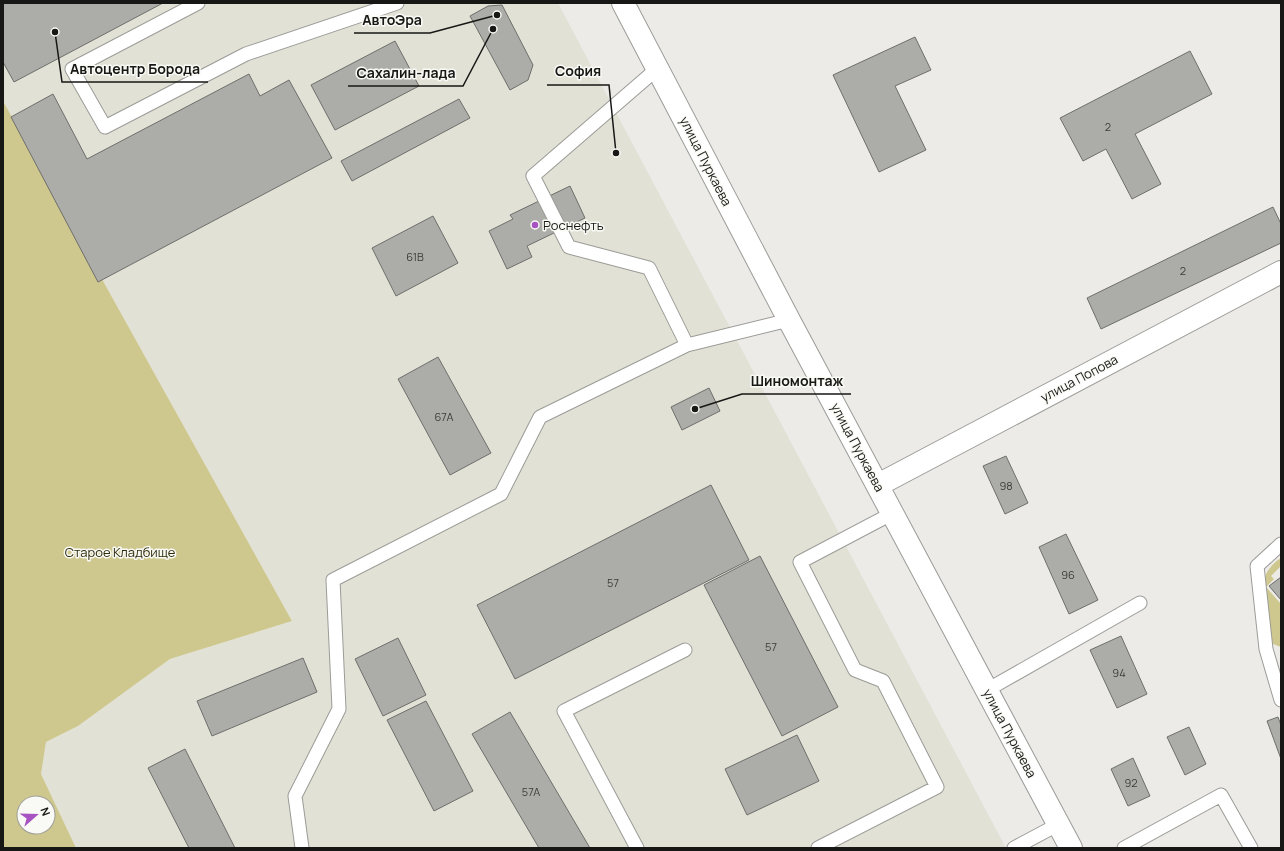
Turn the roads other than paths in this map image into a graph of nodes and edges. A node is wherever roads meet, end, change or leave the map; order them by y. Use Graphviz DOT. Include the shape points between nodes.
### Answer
graph roads {
  1 [pos="198,3"];
  2 [pos="623,3"];
  3 [pos="390,4"];
  4 [pos="180,7"];
  5 [pos="658,68"];
  6 [pos="1281,272"];
  7 [pos="789,320"];
  8 [pos="687,345"];
  9 [pos="878,486"];
  10 [pos="893,513"];
  11 [pos="1281,544"];
  12 [pos="1140,603"];
  13 [pos="685,650"];
  14 [pos="988,690"];
  15 [pos="1281,700"];
  16 [pos="1059,824"];
  17 [pos="302,848"];
  18 [pos="637,848"];
  19 [pos="818,848"];
  20 [pos="1014,848"];
  21 [pos="1071,848"];
  22 [pos="1124,848"];
  23 [pos="1251,848"];
  1 -- 4 [label="lane"];
  2 -- 5 [label="main road, улица Пуркаева"];
  3 -- 4 [label="lane" via="246,54 105,127 72,69"];
  5 -- 7 [label="main road, улица Пуркаева"];
  5 -- 8 [label="lane" via="533,176 569,247 649,268"];
  6 -- 9 [label="main road, улица Попова"];
  7 -- 8 [label="lane"];
  7 -- 9 [label="main road, улица Пуркаева"];
  8 -- 17 [label="lane" via="540,417 501,494 333,580 339,709 295,796"];
  9 -- 10 [label="main road, улица Пуркаева"];
  10 -- 14 [label="main road, улица Пуркаева"];
  10 -- 19 [label="lane" via="800,562 855,670 882,681 937,787"];
  11 -- 15 [label="lane" via="1257,566 1266,649"];
  12 -- 14 [label="lane"];
  13 -- 18 [label="lane" via="564,711"];
  14 -- 16 [label="main road, улица Пуркаева"];
  16 -- 20 [label="lane"];
  16 -- 21 [label="main road, улица Пуркаева"];
  22 -- 23 [label="lane" via="1221,794"];
}
